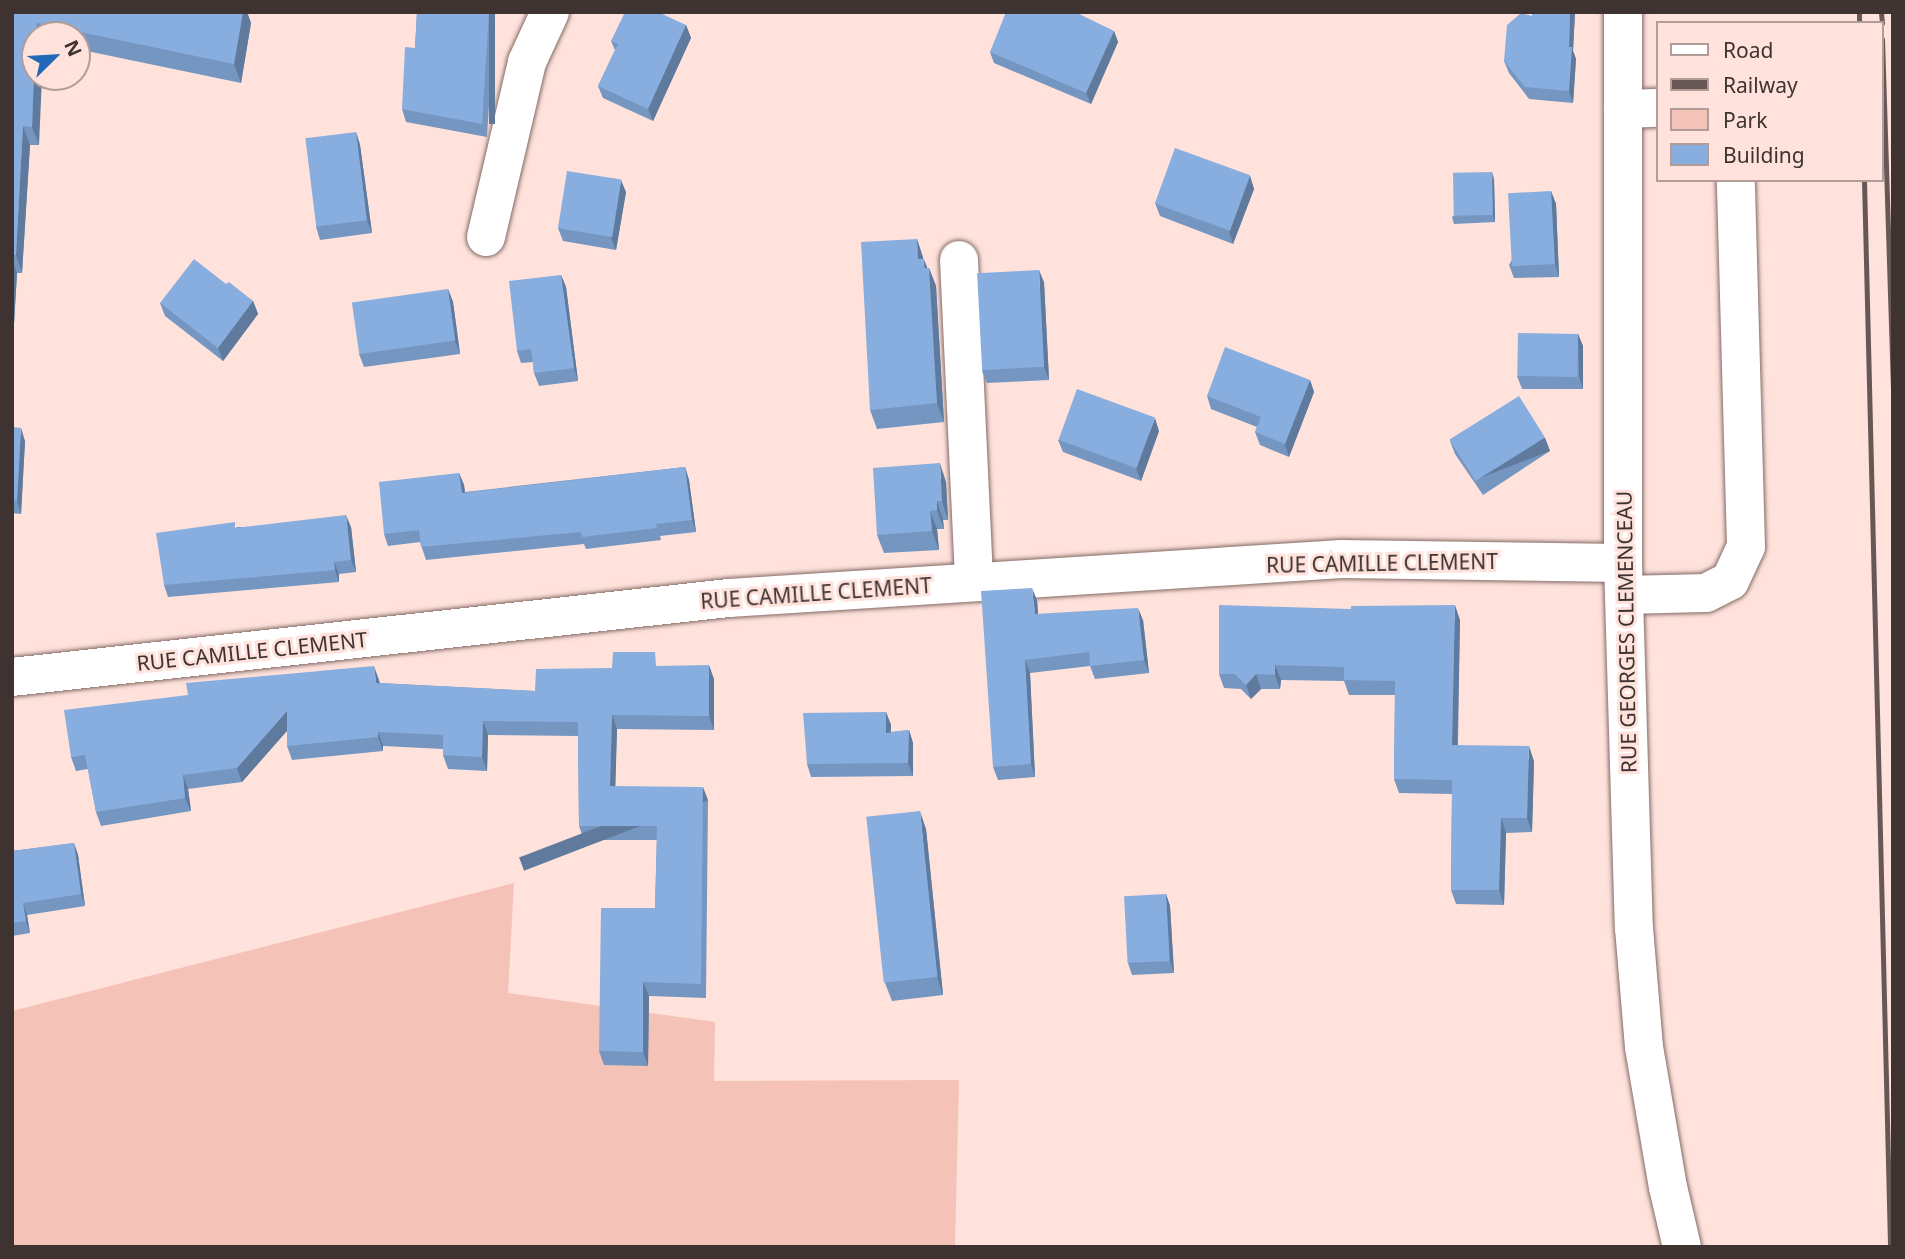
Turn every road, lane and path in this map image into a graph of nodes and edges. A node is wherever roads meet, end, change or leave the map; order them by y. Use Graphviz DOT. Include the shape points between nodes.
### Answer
graph roads {
  1 [pos="550,12"];
  2 [pos="1623,12"];
  3 [pos="1641,109"];
  4 [pos="1737,182"];
  5 [pos="486,237"];
  6 [pos="960,260"];
  7 [pos="1624,579"];
  8 [pos="974,581"];
  9 [pos="12,677"];
  10 [pos="1682,1247"];
  1 -- 5 [label="street" via="527,62"];
  2 -- 3 [label="street, RUE GEORGES CLEMENCEAU"];
  3 -- 7 [label="street, RUE GEORGES CLEMENCEAU"];
  4 -- 7 [label="street, RUE CAMILLE CLEMENT" via="1746,546 1730,581 1706,593"];
  6 -- 8 [label="street"];
  7 -- 8 [label="street, RUE CAMILLE CLEMENT" via="1342,559"];
  7 -- 10 [label="street, RUE GEORGES CLEMENCEAU" via="1634,928 1644,1047"];
  8 -- 9 [label="street, RUE CAMILLE CLEMENT" via="729,598"];
}
